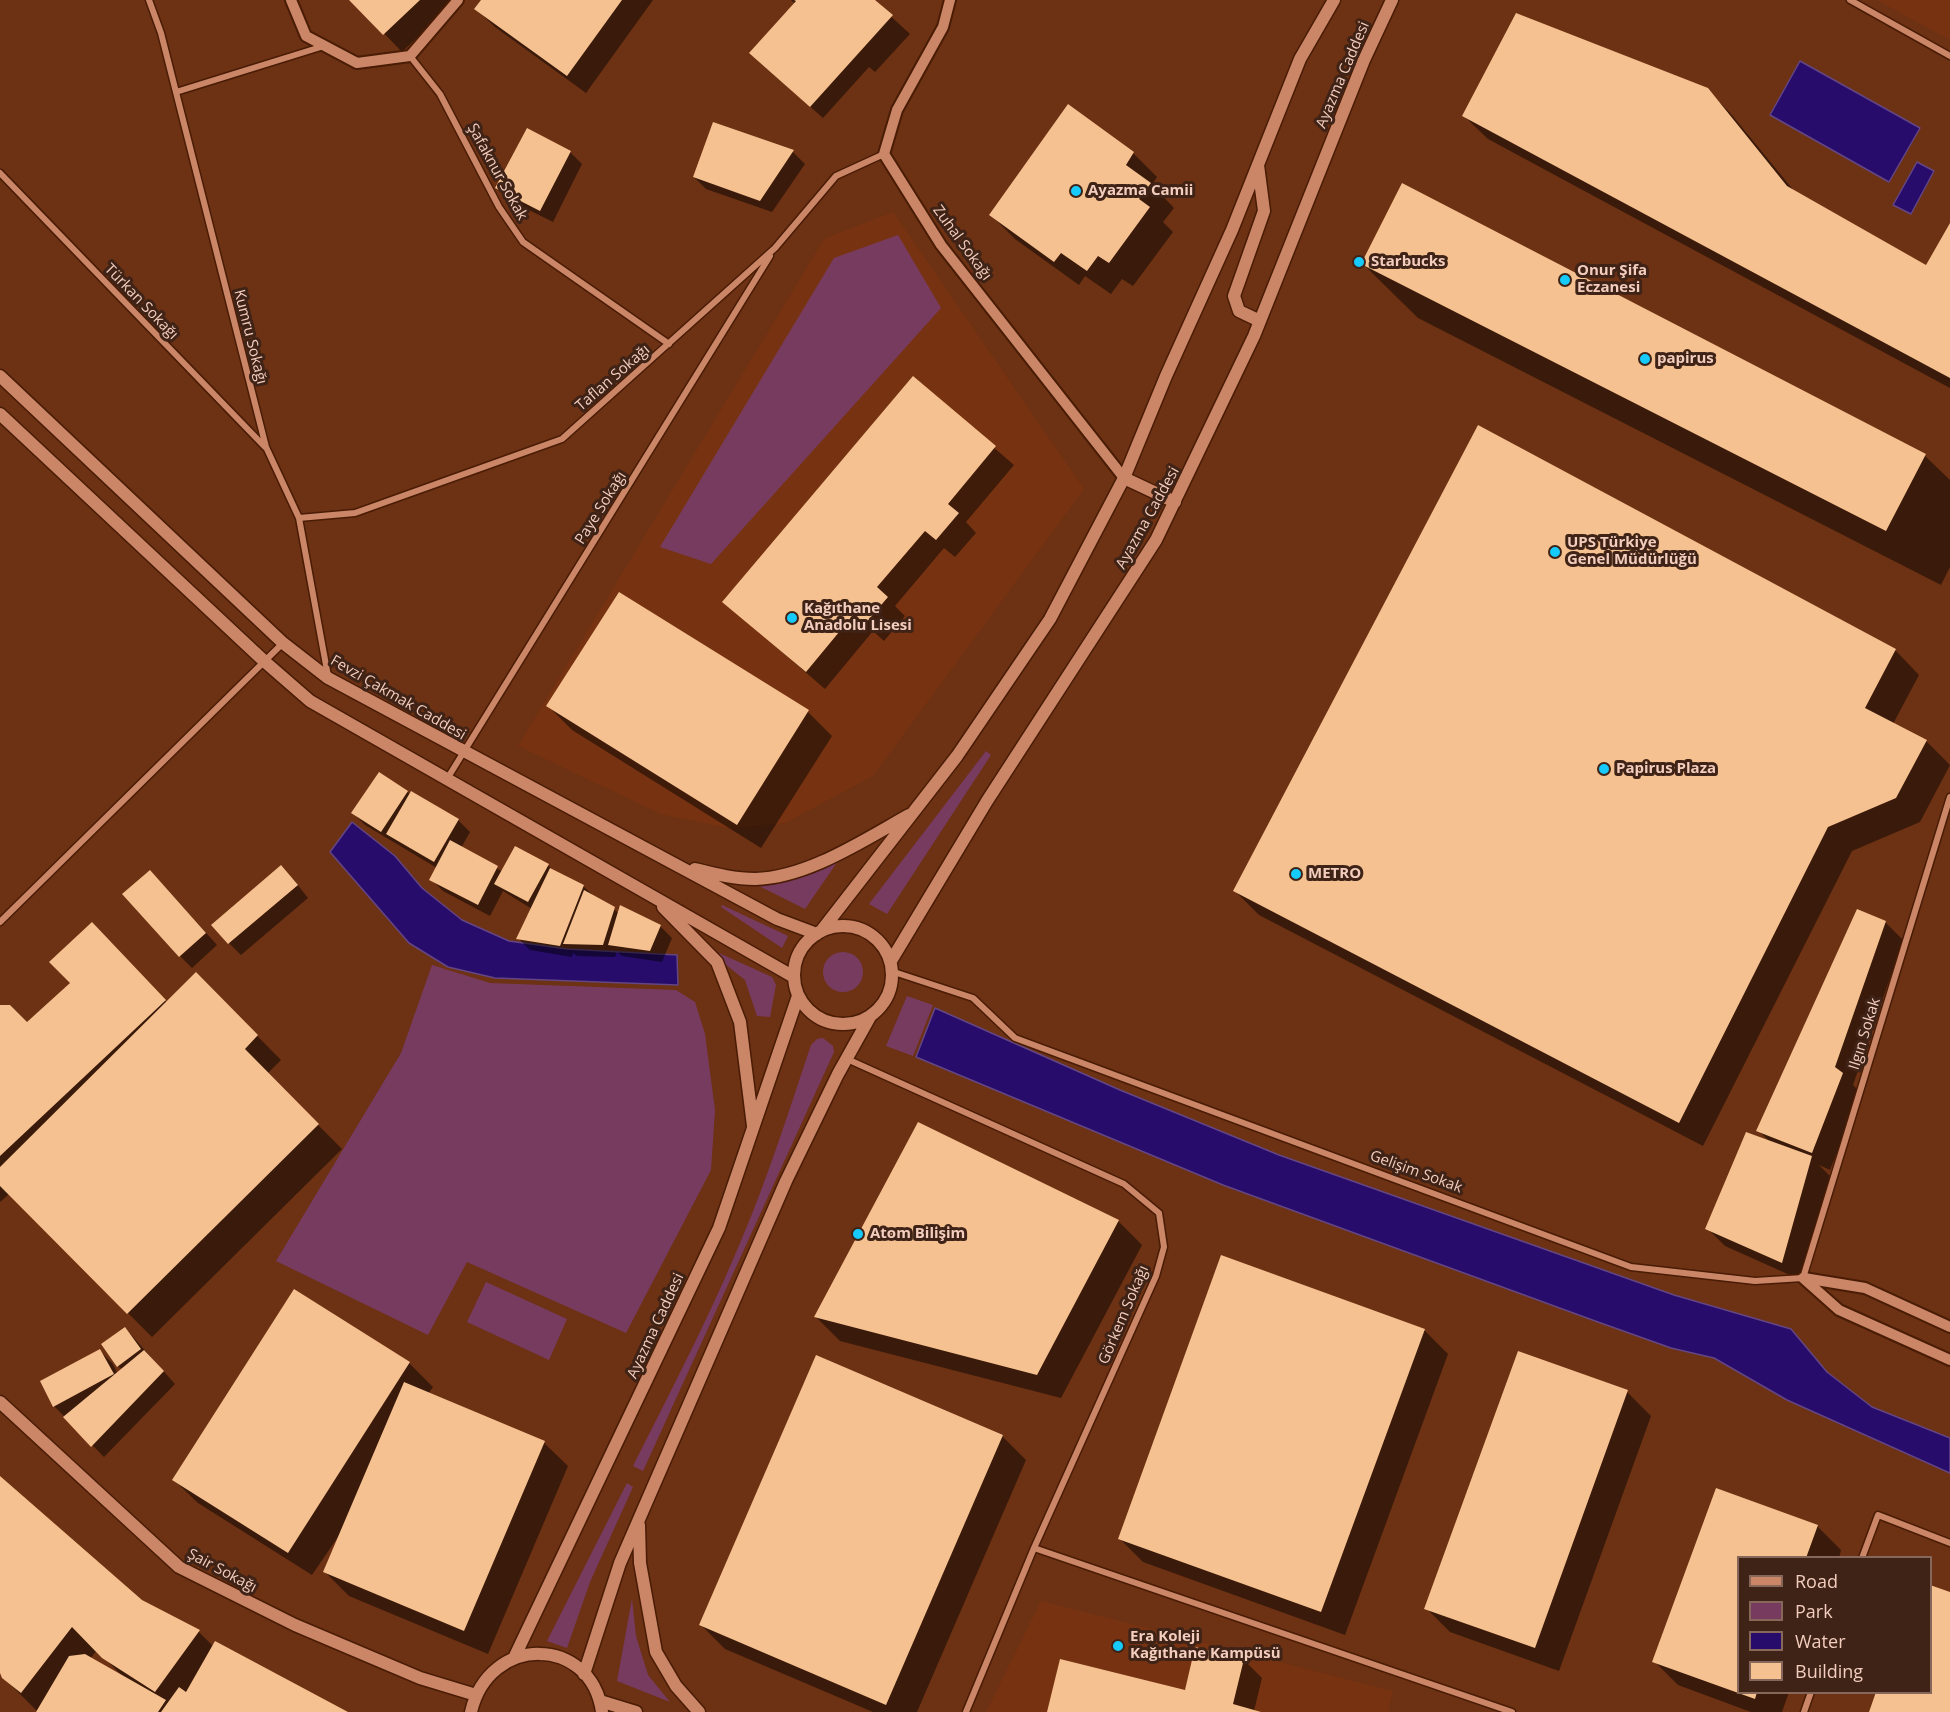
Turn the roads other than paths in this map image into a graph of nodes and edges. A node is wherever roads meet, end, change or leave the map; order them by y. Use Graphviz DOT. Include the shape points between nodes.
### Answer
graph roads {
  1 [pos="149,0"];
  2 [pos="291,0"];
  3 [pos="458,0"];
  4 [pos="950,0"];
  5 [pos="1334,0"];
  6 [pos="1392,0"];
  7 [pos="1850,0"];
  8 [pos="324,46"];
  9 [pos="410,56"];
  10 [pos="1950,56"];
  11 [pos="176,92"];
  12 [pos="884,154"];
  13 [pos="1258,164"];
  14 [pos="0,173"];
  15 [pos="775,248"];
  16 [pos="1260,321"];
  17 [pos="669,344"];
  18 [pos="0,376"];
  19 [pos="0,414"];
  20 [pos="266,447"];
  21 [pos="1124,478"];
  22 [pos="1175,502"];
  23 [pos="299,518"];
  24 [pos="283,643"];
  25 [pos="264,662"];
  26 [pos="328,678"];
  27 [pos="464,752"];
  28 [pos="447,779"];
  29 [pos="1950,797"];
  30 [pos="915,812"];
  31 [pos="675,864"];
  32 [pos="651,896"];
  33 [pos="0,922"];
  34 [pos="820,932"];
  35 [pos="892,967"];
  36 [pos="794,977"];
  37 [pos="798,996"];
  38 [pos="871,1016"];
  39 [pos="846,1059"];
  40 [pos="754,1130"];
  41 [pos="1803,1278"];
  42 [pos="1950,1327"];
  43 [pos="1950,1360"];
  44 [pos="0,1402"];
  45 [pos="639,1520"];
  46 [pos="1950,1543"];
  47 [pos="1034,1548"];
  48 [pos="1862,1556"];
  49 [pos="514,1658"];
  50 [pos="584,1674"];
  51 [pos="1810,1694"];
  52 [pos="476,1695"];
  53 [pos="601,1706"];
  54 [pos="471,1712"];
  55 [pos="636,1712"];
  56 [pos="699,1712"];
  57 [pos="966,1712"];
  58 [pos="1512,1712"];
  59 [pos="1804,1712"];
  1 -- 11 [label="street, Kumru Sokağı"];
  2 -- 8 [label="street" via="306,36"];
  3 -- 9 [label="street"];
  4 -- 12 [label="street" via="943,27 897,110"];
  5 -- 13 [label="main road" via="1300,59"];
  6 -- 16 [label="main road, Ayazma Caddesi" via="1364,60"];
  7 -- 10 [label="street"];
  8 -- 9 [label="street" via="357,63"];
  8 -- 11 [label="street"];
  9 -- 17 [label="street, Şafaknur Sokak" via="440,94 499,207 523,242"];
  11 -- 20 [label="street, Kumru Sokağı"];
  12 -- 15 [label="street, Taflan Sokağı" via="836,176"];
  12 -- 21 [label="street, Zuhal Sokağı" via="941,245"];
  13 -- 16 [label="main road" via="1264,211 1234,296 1239,311"];
  13 -- 21 [label="main road"];
  14 -- 20 [label="street, Türkan Sokağı"];
  15 -- 17 [label="street, Taflan Sokağı"];
  15 -- 27 [label="street, Paye Sokağı"];
  16 -- 22 [label="main road, Ayazma Caddesi"];
  17 -- 23 [label="street, Taflan Sokağı" via="562,439 355,513"];
  18 -- 24 [label="main road, Fevzi Çakmak Caddesi"];
  19 -- 25 [label="main road"];
  20 -- 23 [label="street, Kumru Sokağı"];
  21 -- 22 [label="main road"];
  21 -- 30 [label="main road" via="1050,619 990,711"];
  22 -- 35 [label="main road, Ayazma Caddesi" via="1156,540 987,801"];
  23 -- 26 [label="street, Kumru Sokağı"];
  24 -- 25 [label="street"];
  24 -- 26 [label="main road, Fevzi Çakmak Caddesi"];
  25 -- 28 [label="main road" via="310,701"];
  25 -- 33 [label="street"];
  26 -- 27 [label="main road, Fevzi Çakmak Caddesi"];
  27 -- 28 [label="street, Paye Sokağı"];
  27 -- 31 [label="main road, Fevzi Çakmak Caddesi"];
  28 -- 32 [label="main road"];
  29 -- 41 [label="street, Ilgın Sokak"];
  30 -- 31 [label="main road" via="802,869 756,879 723,876"];
  30 -- 34 [label="main road"];
  31 -- 34 [label="main road, Fevzi Çakmak Caddesi" via="777,919"];
  32 -- 36 [label="main road"];
  32 -- 40 [label="main road" via="717,962 740,1022"];
  34 -- 35 [label="main road" via="839,926 855,927 877,940"];
  34 -- 36 [label="main road" via="800,950"];
  35 -- 38 [label="main road, Ayazma Caddesi" via="888,998"];
  35 -- 41 [label="street, Gelişim Sokak" via="973,998 1015,1038 1631,1267 1755,1281"];
  36 -- 37 [label="main road"];
  37 -- 38 [label="main road" via="822,1020 856,1023"];
  37 -- 40 [label="main road, Ayazma Caddesi"];
  38 -- 39 [label="main road, Ayazma Caddesi"];
  39 -- 45 [label="main road, Ayazma Caddesi" via="786,1181"];
  39 -- 47 [label="street, Görkem Sokağı" via="1124,1184 1160,1213 1164,1247 1156,1276"];
  40 -- 49 [label="main road, Ayazma Caddesi" via="718,1228"];
  41 -- 42 [label="street, Gelişim Sokak" via="1864,1288"];
  41 -- 43 [label="street" via="1839,1310"];
  44 -- 52 [label="main road, Şair Sokağı" via="179,1567 295,1625 420,1678"];
  45 -- 50 [label="main road, Ayazma Caddesi" via="620,1563"];
  45 -- 56 [label="main road" via="640,1563 656,1652 676,1686"];
  46 -- 48 [label="street" via="1878,1515"];
  47 -- 57 [label="street, Görkem Sokağı"];
  47 -- 58 [label="street"];
  49 -- 50 [label="main road" via="548,1654 565,1660"];
  49 -- 52 [label="main road" via="484,1679"];
  50 -- 53 [label="main road"];
  51 -- 59 [label="street"];
  52 -- 54 [label="main road"];
  53 -- 55 [label="main road"];
}
